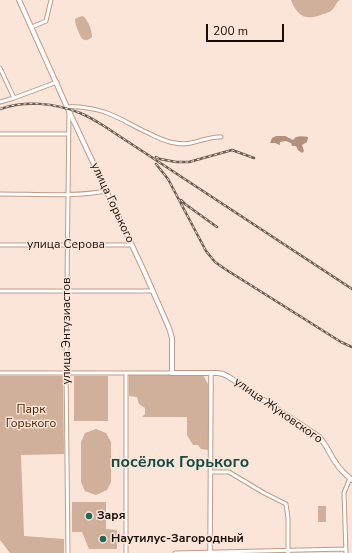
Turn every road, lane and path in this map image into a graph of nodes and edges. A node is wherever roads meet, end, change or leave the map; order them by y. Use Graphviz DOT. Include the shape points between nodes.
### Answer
graph roads {
  1 [pos="19,0"];
  2 [pos="51,0"];
  3 [pos="32,27"];
  4 [pos="0,68"];
  5 [pos="57,82"];
  6 [pos="14,98"];
  7 [pos="0,102"];
  8 [pos="68,108"];
  9 [pos="0,134"];
  10 [pos="68,134"];
  11 [pos="221,137"];
  12 [pos="107,191"];
  13 [pos="0,194"];
  14 [pos="68,194"];
  15 [pos="0,245"];
  16 [pos="68,245"];
  17 [pos="132,245"];
  18 [pos="0,291"];
  19 [pos="67,291"];
  20 [pos="152,291"];
  21 [pos="0,373"];
  22 [pos="66,373"];
  23 [pos="126,373"];
  24 [pos="172,373"];
  25 [pos="211,373"];
  26 [pos="211,472"];
  27 [pos="351,479"];
  28 [pos="345,549"];
  29 [pos="288,551"];
  30 [pos="210,552"];
  31 [pos="68,553"];
  32 [pos="126,553"];
  33 [pos="175,553"];
  34 [pos="346,553"];
  1 -- 3 [label="main road, улица Горького"];
  2 -- 3 [label="street" via="46,21"];
  3 -- 5 [label="main road, улица Горького"];
  4 -- 6 [label="street"];
  5 -- 6 [label="street"];
  5 -- 8 [label="main road, улица Горького"];
  6 -- 7 [label="street"];
  8 -- 10 [label="street, улица Энтузиастов"];
  8 -- 11 [label="street" via="108,113 176,144"];
  8 -- 12 [label="main road, улица Горького"];
  9 -- 10 [label="street"];
  10 -- 14 [label="street, улица Энтузиастов"];
  12 -- 14 [label="street"];
  12 -- 17 [label="main road, улица Горького"];
  13 -- 14 [label="street"];
  14 -- 16 [label="street, улица Энтузиастов"];
  15 -- 16 [label="street, улица Серова"];
  16 -- 17 [label="street, улица Серова"];
  16 -- 19 [label="street, улица Энтузиастов"];
  17 -- 20 [label="main road, улица Горького"];
  18 -- 19 [label="street"];
  19 -- 20 [label="street"];
  19 -- 22 [label="street, улица Энтузиастов"];
  20 -- 24 [label="main road, улица Горького" via="172,338"];
  21 -- 22 [label="street"];
  22 -- 23 [label="street"];
  22 -- 31 [label="street, улица Энтузиастов"];
  23 -- 24 [label="street"];
  23 -- 32 [label="street"];
  24 -- 25 [label="main road"];
  25 -- 26 [label="street"];
  25 -- 27 [label="main road, улица Жуковского" via="229,377 318,436 335,463"];
  26 -- 29 [label="street" via="229,472 286,504"];
  26 -- 30 [label="street"];
  27 -- 28 [label="street" via="344,493"];
  28 -- 29 [label="street"];
  28 -- 34 [label="street"];
  29 -- 30 [label="street"];
  30 -- 33 [label="street"];
}
